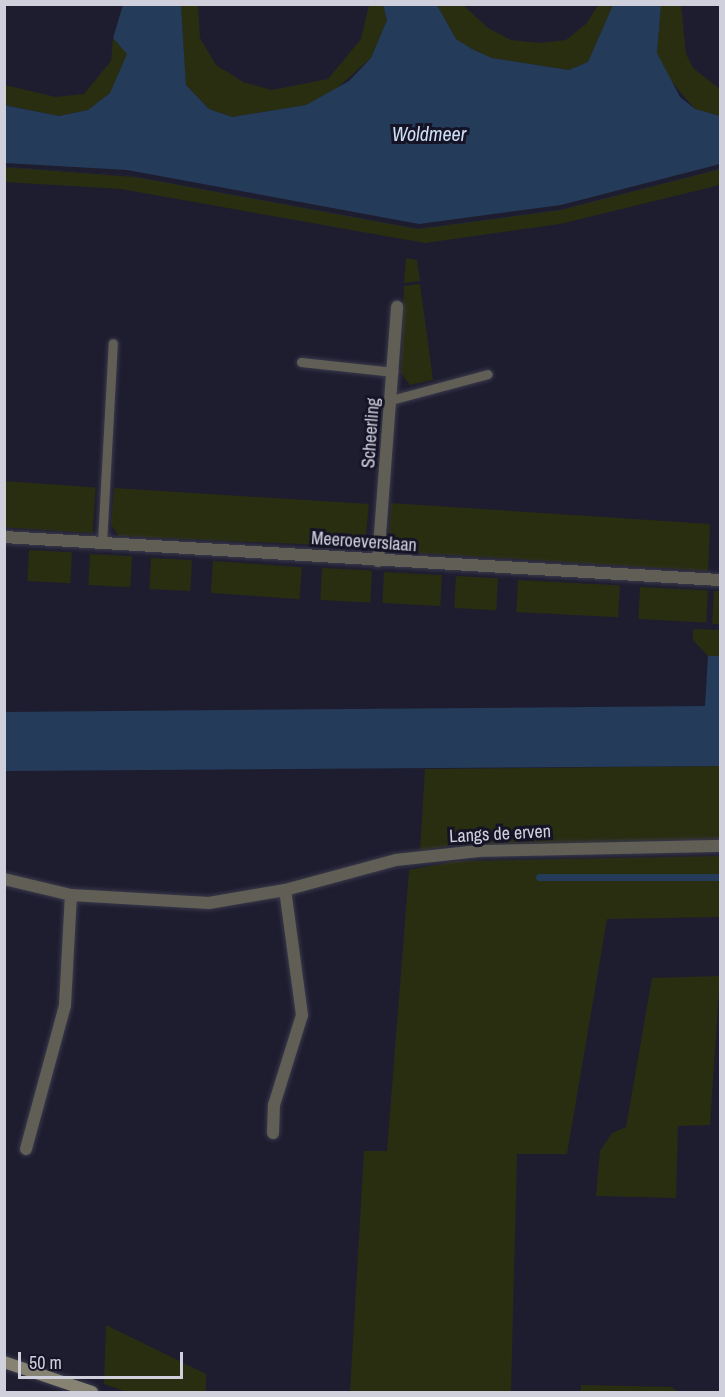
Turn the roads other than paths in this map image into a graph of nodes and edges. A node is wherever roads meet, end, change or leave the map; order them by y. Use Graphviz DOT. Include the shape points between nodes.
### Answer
graph roads {
  1 [pos="397,307"];
  2 [pos="113,343"];
  3 [pos="301,362"];
  4 [pos="393,372"];
  5 [pos="488,374"];
  6 [pos="391,400"];
  7 [pos="4,537"];
  8 [pos="102,543"];
  9 [pos="378,561"];
  10 [pos="720,580"];
  11 [pos="720,846"];
  12 [pos="4,879"];
  13 [pos="285,890"];
  14 [pos="71,895"];
  15 [pos="273,1133"];
  16 [pos="26,1149"];
  17 [pos="4,1362"];
  18 [pos="92,1392"];
  1 -- 4 [label="street, Scheerling"];
  2 -- 8 [label="lane"];
  3 -- 4 [label="lane"];
  4 -- 6 [label="street, Scheerling"];
  5 -- 6 [label="lane"];
  6 -- 9 [label="street, Scheerling"];
  7 -- 8 [label="street, Meeroeverslaan"];
  8 -- 9 [label="street, Meeroeverslaan"];
  9 -- 10 [label="street, Meeroeverslaan"];
  11 -- 13 [label="street, Langs de erven" via="479,851 396,860"];
  12 -- 14 [label="street, Langs de erven"];
  13 -- 14 [label="street, Langs de erven" via="209,903"];
  13 -- 15 [label="street" via="302,1015 274,1105"];
  14 -- 16 [label="street" via="65,1005"];
  17 -- 18 [label="main road"];
}
